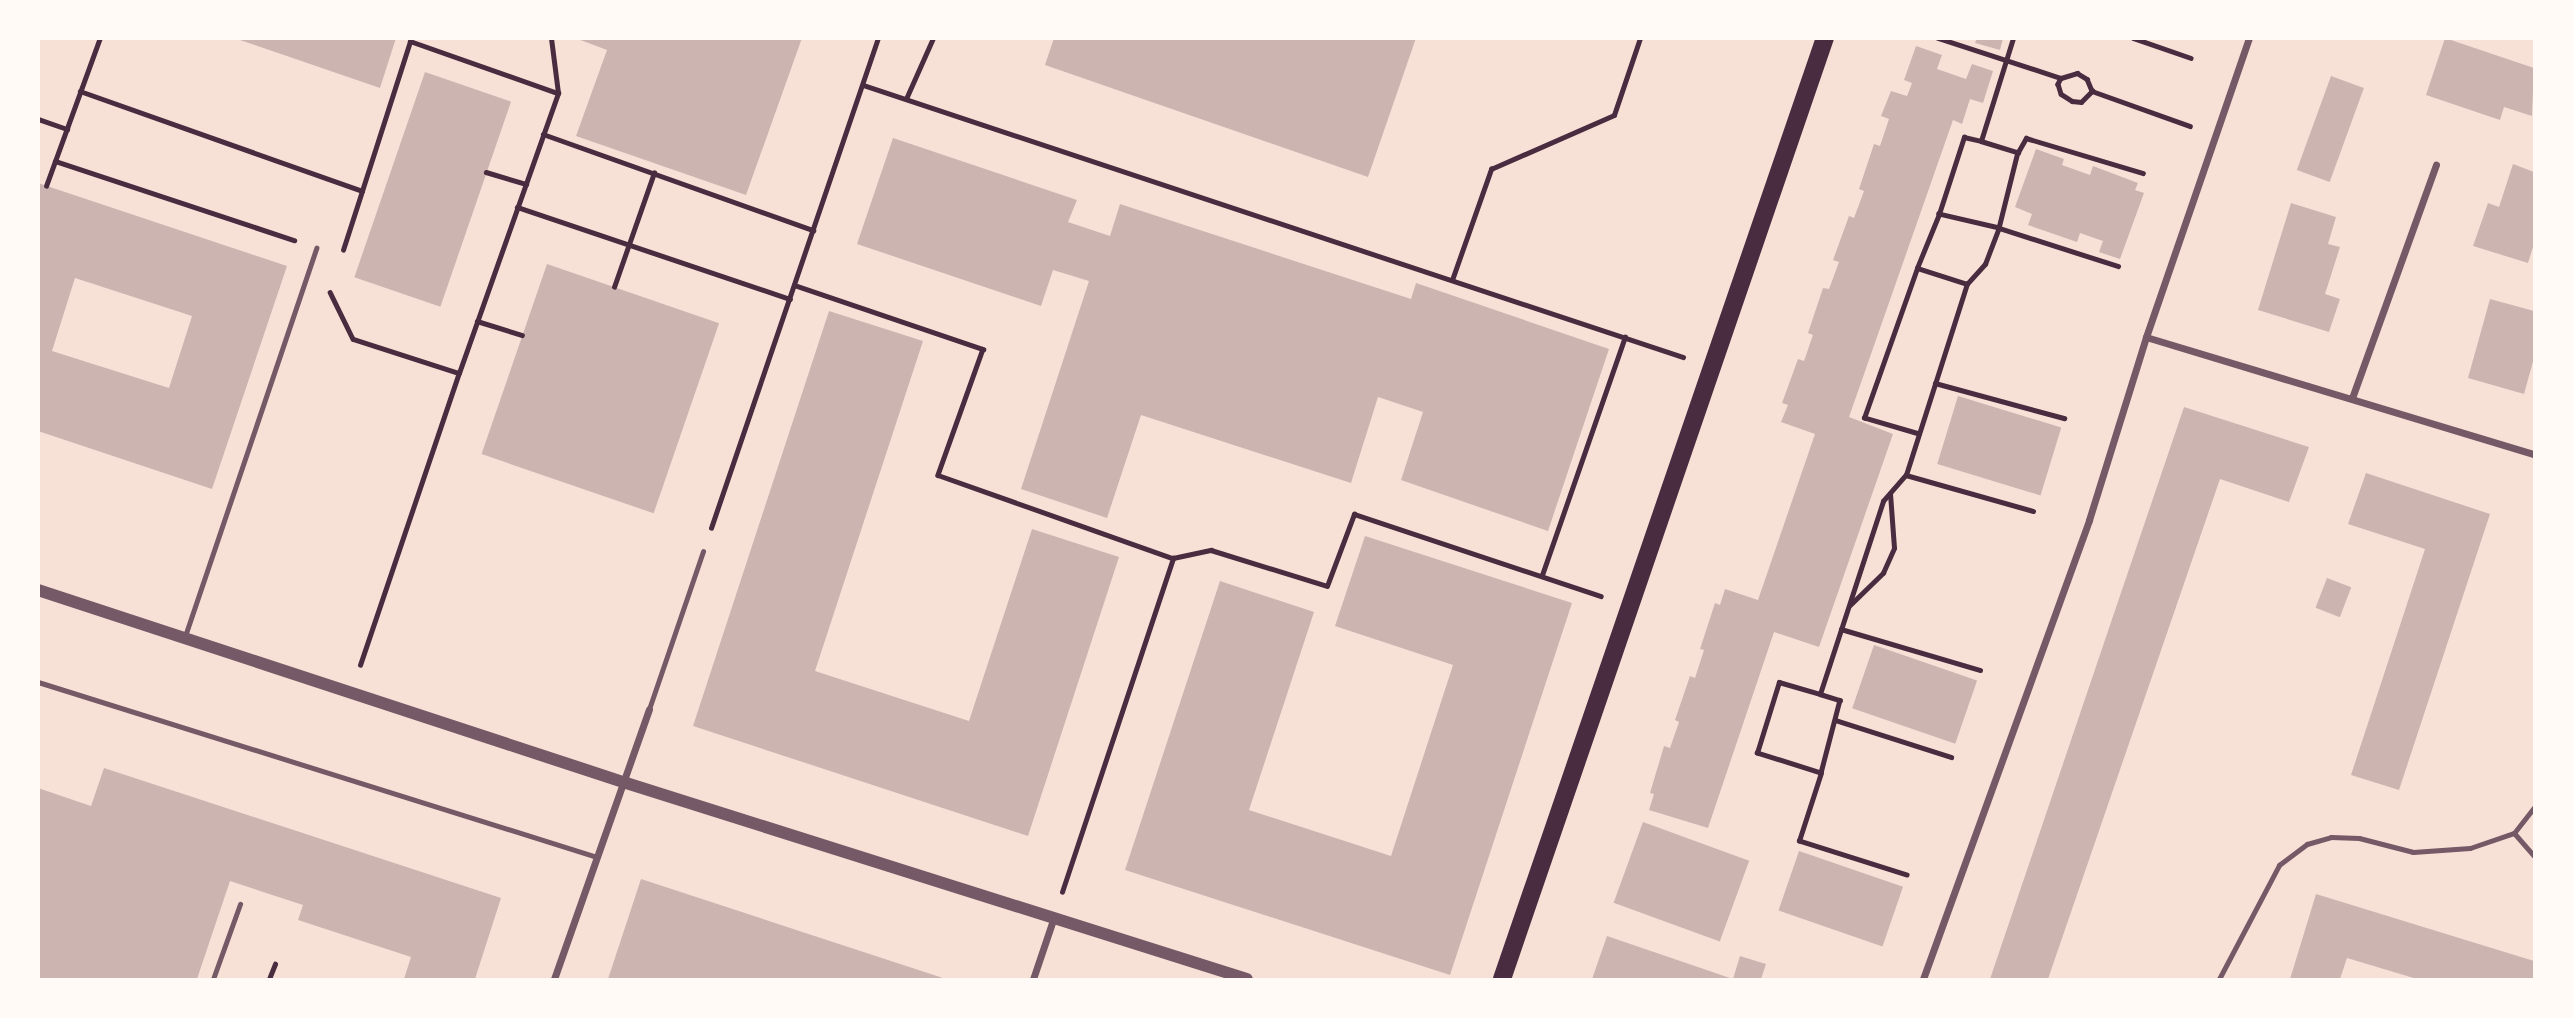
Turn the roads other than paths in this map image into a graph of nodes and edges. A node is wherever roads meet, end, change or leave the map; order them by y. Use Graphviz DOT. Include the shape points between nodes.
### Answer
graph roads {
  1 [pos="1825,38"];
  2 [pos="2249,38"];
  3 [pos="2436,165"];
  4 [pos="316,248"];
  5 [pos="2146,337"];
  6 [pos="2352,398"];
  7 [pos="2535,454"];
  8 [pos="703,551"];
  9 [pos="38,590"];
  10 [pos="184,637"];
  11 [pos="38,682"];
  12 [pos="649,709"];
  13 [pos="623,782"];
  14 [pos="2535,807"];
  15 [pos="2514,833"];
  16 [pos="2535,856"];
  17 [pos="597,857"];
  18 [pos="240,904"];
  19 [pos="1054,916"];
  20 [pos="213,979"];
  21 [pos="554,979"];
  22 [pos="1033,979"];
  23 [pos="1247,979"];
  24 [pos="1502,979"];
  25 [pos="1923,979"];
  26 [pos="2219,979"];
  1 -- 24 [label="main road"];
  2 -- 5 [label="street"];
  3 -- 6 [label="street"];
  4 -- 10 [label="lane"];
  5 -- 6 [label="street"];
  5 -- 25 [label="street" via="2089,520"];
  6 -- 7 [label="street"];
  8 -- 12 [label="lane"];
  9 -- 10 [label="street"];
  10 -- 13 [label="street"];
  11 -- 17 [label="lane"];
  12 -- 13 [label="street"];
  13 -- 17 [label="street"];
  13 -- 19 [label="street"];
  14 -- 15 [label="lane"];
  15 -- 16 [label="lane"];
  15 -- 26 [label="lane" via="2470,848 2413,852 2359,838 2330,837 2307,844 2279,865"];
  17 -- 21 [label="street"];
  18 -- 20 [label="lane"];
  19 -- 22 [label="street"];
  19 -- 23 [label="street"];
}
